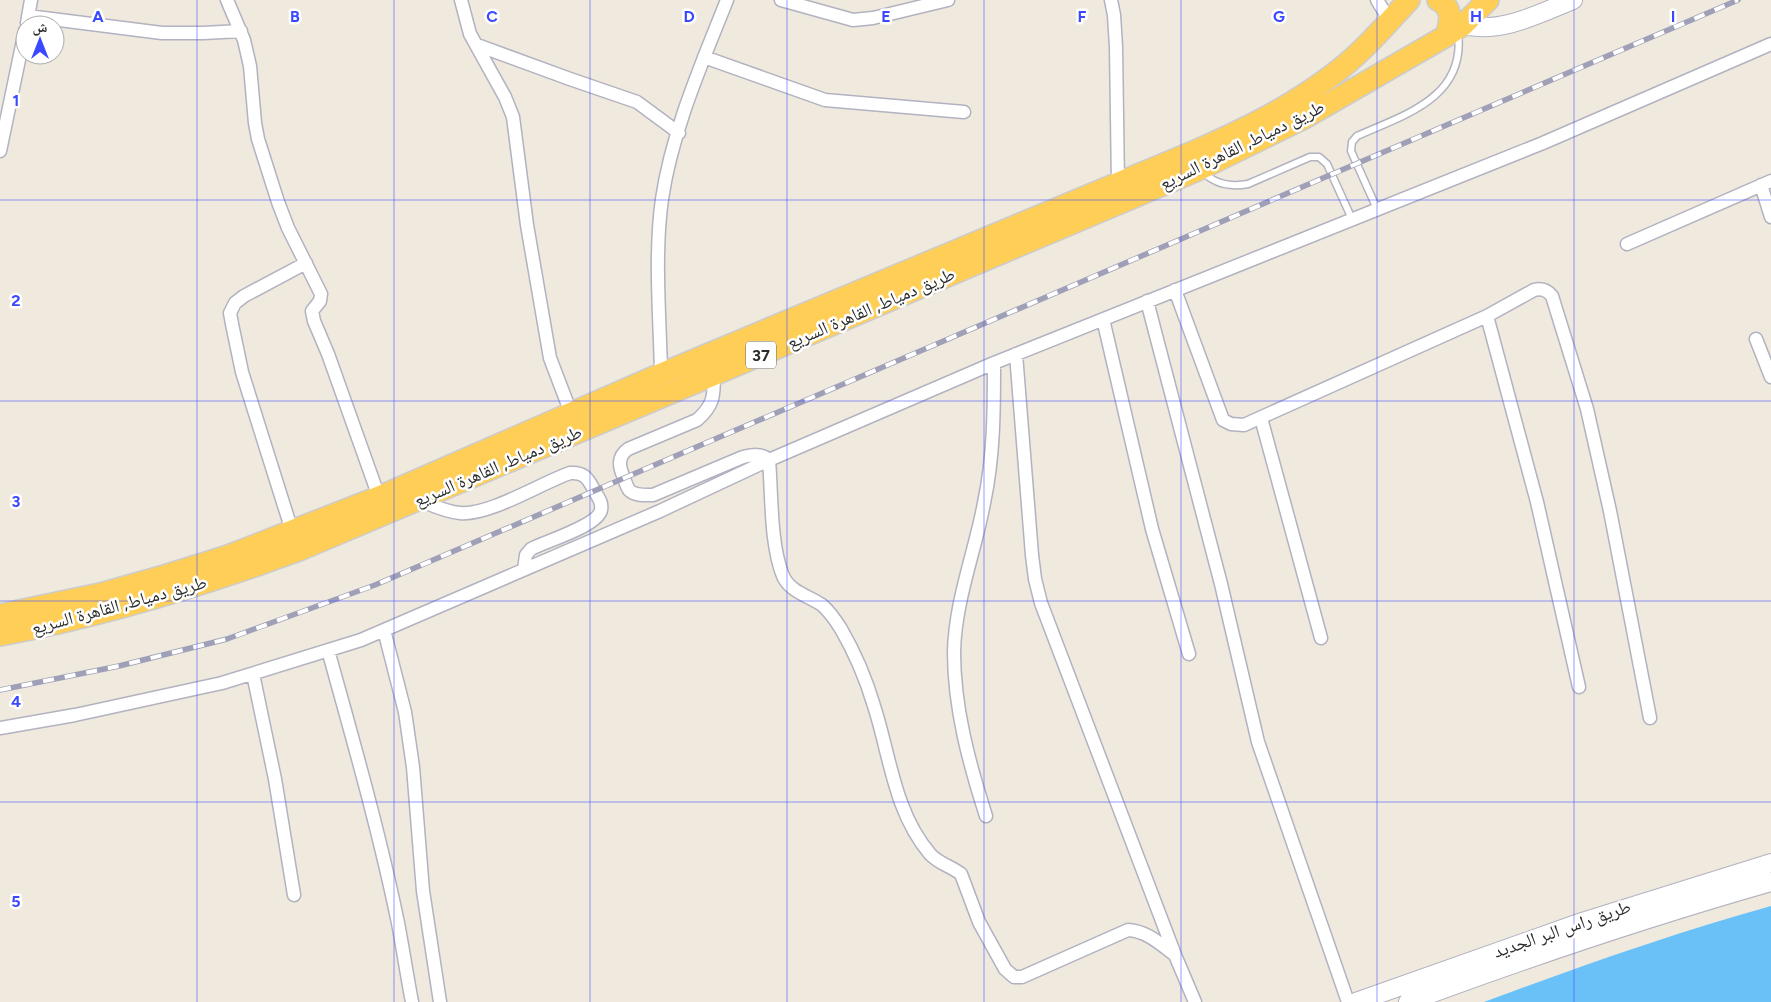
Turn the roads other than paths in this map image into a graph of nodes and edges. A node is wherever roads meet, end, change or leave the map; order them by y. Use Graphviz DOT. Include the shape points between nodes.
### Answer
graph roads {
  1 [pos="31,0"];
  2 [pos="226,0"];
  3 [pos="461,0"];
  4 [pos="727,0"];
  5 [pos="781,0"];
  6 [pos="948,0"];
  7 [pos="1111,0"];
  8 [pos="1378,0"];
  9 [pos="1409,0"];
  10 [pos="1423,0"];
  11 [pos="1438,0"];
  12 [pos="1488,0"];
  13 [pos="1573,0"];
  14 [pos="28,15"];
  15 [pos="1390,21"];
  16 [pos="65,24"];
  17 [pos="1455,30"];
  18 [pos="241,31"];
  19 [pos="1771,44"];
  20 [pos="477,45"];
  21 [pos="704,57"];
  22 [pos="18,65"];
  23 [pos="964,112"];
  24 [pos="678,133"];
  25 [pos="0,152"];
  26 [pos="1200,168"];
  27 [pos="1766,183"];
  28 [pos="1118,185"];
  29 [pos="1377,209"];
  30 [pos="1771,218"];
  31 [pos="1352,219"];
  32 [pos="1627,244"];
  33 [pos="306,263"];
  34 [pos="1175,290"];
  35 [pos="1148,301"];
  36 [pos="1487,316"];
  37 [pos="1103,319"];
  38 [pos="1756,339"];
  39 [pos="1016,354"];
  40 [pos="994,363"];
  41 [pos="662,374"];
  42 [pos="714,374"];
  43 [pos="1771,377"];
  44 [pos="571,413"];
  45 [pos="1261,418"];
  46 [pos="769,460"];
  47 [pos="379,497"];
  48 [pos="419,500"];
  49 [pos="292,531"];
  50 [pos="524,569"];
  51 [pos="0,615"];
  52 [pos="384,630"];
  53 [pos="0,635"];
  54 [pos="1321,638"];
  55 [pos="328,650"];
  56 [pos="1189,654"];
  57 [pos="253,674"];
  58 [pos="1579,687"];
  59 [pos="1650,718"];
  60 [pos="0,728"];
  61 [pos="986,816"];
  62 [pos="1771,864"];
  63 [pos="1719,878"];
  64 [pos="1771,882"];
  65 [pos="294,895"];
  66 [pos="1723,896"];
  67 [pos="1174,955"];
  68 [pos="412,1002"];
  69 [pos="440,1002"];
  70 [pos="1195,1002"];
  71 [pos="1348,1002"];
  72 [pos="1356,1002"];
  73 [pos="1408,1002"];
  1 -- 14 [label="street"];
  2 -- 18 [label="street"];
  3 -- 20 [label="street" via="465,21"];
  4 -- 21 [label="street"];
  5 -- 6 [label="street" via="853,20"];
  7 -- 28 [label="street" via="1116,47"];
  8 -- 15 [label="street"];
  9 -- 15 [label="highway, طريق دمياط, القاهرة السريع / 37"];
  10 -- 15 [label="highway"];
  11 -- 17 [label="highway" via="1449,11"];
  12 -- 17 [label="highway, طريق دمياط, القاهرة السريع / 37"];
  13 -- 17 [label="main road" via="1503,26"];
  15 -- 28 [label="highway, طريق دمياط, القاهرة السريع / 37" via="1339,70 1296,100 1229,136"];
  16 -- 18 [label="street" via="162,33"];
  17 -- 26 [label="highway, طريق دمياط, القاهرة السريع / 37" via="1304,118"];
  17 -- 29 [label="lane" via="1459,41 1455,64 1438,94 1419,108 1357,136 1351,144 1351,153"];
  18 -- 33 [label="street" via="248,58 258,139 288,228"];
  19 -- 29 [label="street" via="1543,143"];
  20 -- 24 [label="street" via="637,102"];
  20 -- 44 [label="street" via="506,97 513,117 550,358"];
  21 -- 23 [label="street" via="825,100"];
  21 -- 24 [label="street"];
  22 -- 25 [label="street"];
  24 -- 41 [label="street" via="662,198 660,221"];
  26 -- 31 [label="lane" via="1218,182 1233,186 1248,184 1310,157 1318,157 1327,164"];
  26 -- 42 [label="highway, طريق دمياط, القاهرة السريع / 37"];
  27 -- 30 [label="street"];
  27 -- 32 [label="street"];
  28 -- 41 [label="highway, طريق دمياط, القاهرة السريع / 37"];
  29 -- 31 [label="street"];
  31 -- 34 [label="street"];
  33 -- 47 [label="street" via="321,294 312,310 314,321"];
  33 -- 49 [label="street" via="244,296 230,313 242,372"];
  34 -- 35 [label="street"];
  34 -- 45 [label="street" via="1223,420 1244,425"];
  35 -- 37 [label="street"];
  35 -- 71 [label="street" via="1258,742"];
  36 -- 45 [label="street"];
  36 -- 58 [label="street" via="1537,502"];
  36 -- 59 [label="street" via="1534,290 1547,290 1552,296 1587,409"];
  37 -- 39 [label="street"];
  37 -- 56 [label="street" via="1152,529"];
  38 -- 43 [label="street"];
  39 -- 40 [label="street"];
  39 -- 67 [label="street" via="1032,555 1041,602"];
  40 -- 46 [label="street"];
  40 -- 61 [label="street" via="990,468 960,607 954,651 962,725"];
  41 -- 44 [label="highway, طريق دمياط, القاهرة السريع / 37"];
  42 -- 46 [label="street" via="714,395 706,412 697,420 622,454 620,468 630,490 640,495 653,495 744,457 758,455"];
  42 -- 48 [label="highway, طريق دمياط, القاهرة السريع / 37"];
  44 -- 47 [label="highway, طريق دمياط, القاهرة السريع / 37"];
  45 -- 54 [label="street"];
  46 -- 50 [label="street"];
  46 -- 67 [label="street" via="777,555 784,579 796,591 824,607 840,628 859,664 875,706 895,784 907,816 930,854 961,874 1004,969 1014,978 1022,978 1128,930 1148,935"];
  47 -- 49 [label="highway, طريق دمياط, القاهرة السريع / 37"];
  48 -- 50 [label="street" via="453,512 471,514 570,473 583,474 601,501 598,518 531,549 526,555"];
  48 -- 53 [label="highway, طريق دمياط, القاهرة السريع / 37" via="236,573 107,612"];
  49 -- 51 [label="highway, طريق دمياط, القاهرة السريع / 37" via="164,576 100,594"];
  50 -- 52 [label="street"];
  52 -- 55 [label="street"];
  52 -- 69 [label="street" via="405,712 423,890"];
  55 -- 57 [label="street"];
  55 -- 68 [label="street" via="398,923"];
  57 -- 60 [label="street" via="75,715"];
  57 -- 65 [label="street"];
  62 -- 63 [label="main road, طريق راس البر الجديد"];
  63 -- 66 [label="main road"];
  63 -- 72 [label="main road, طريق راس البر الجديد" via="1582,922"];
  64 -- 66 [label="main road, طريق راس البر الجديد"];
  66 -- 73 [label="main road, طريق راس البر الجديد"];
  67 -- 70 [label="street"];
}
